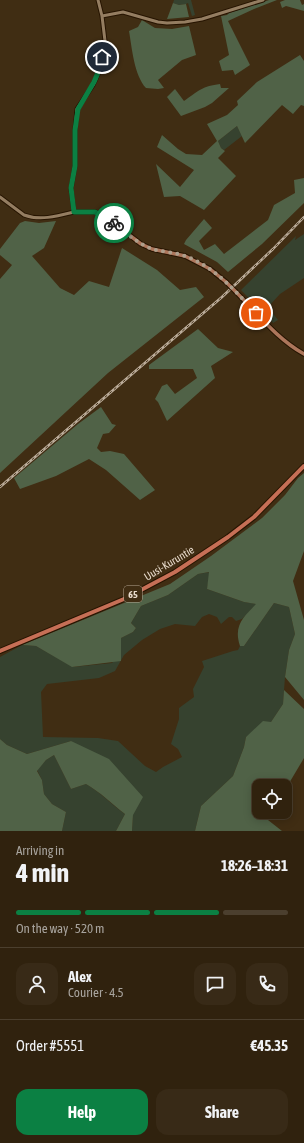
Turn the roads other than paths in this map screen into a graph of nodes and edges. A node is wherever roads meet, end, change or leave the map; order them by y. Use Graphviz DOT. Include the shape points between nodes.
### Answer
graph roads {
  1 [pos="98,0"];
  2 [pos="263,0"];
  3 [pos="102,16"];
  4 [pos="0,198"];
  5 [pos="74,212"];
  6 [pos="304,354"];
  7 [pos="304,466"];
  8 [pos="0,651"];
  1 -- 3 [label="street"];
  2 -- 3 [label="street" via="185,22 158,22 123,12"];
  3 -- 5 [label="street" via="105,41 100,68 78,109 75,166 71,188"];
  4 -- 5 [label="street" via="24,215 34,218"];
  5 -- 6 [label="main road, bridge" via="95,212 108,218 141,244 185,256 210,269 278,336"];
  7 -- 8 [label="main road, Uusi-Kuruntie / 65" via="254,517 175,572 124,599"];
}
